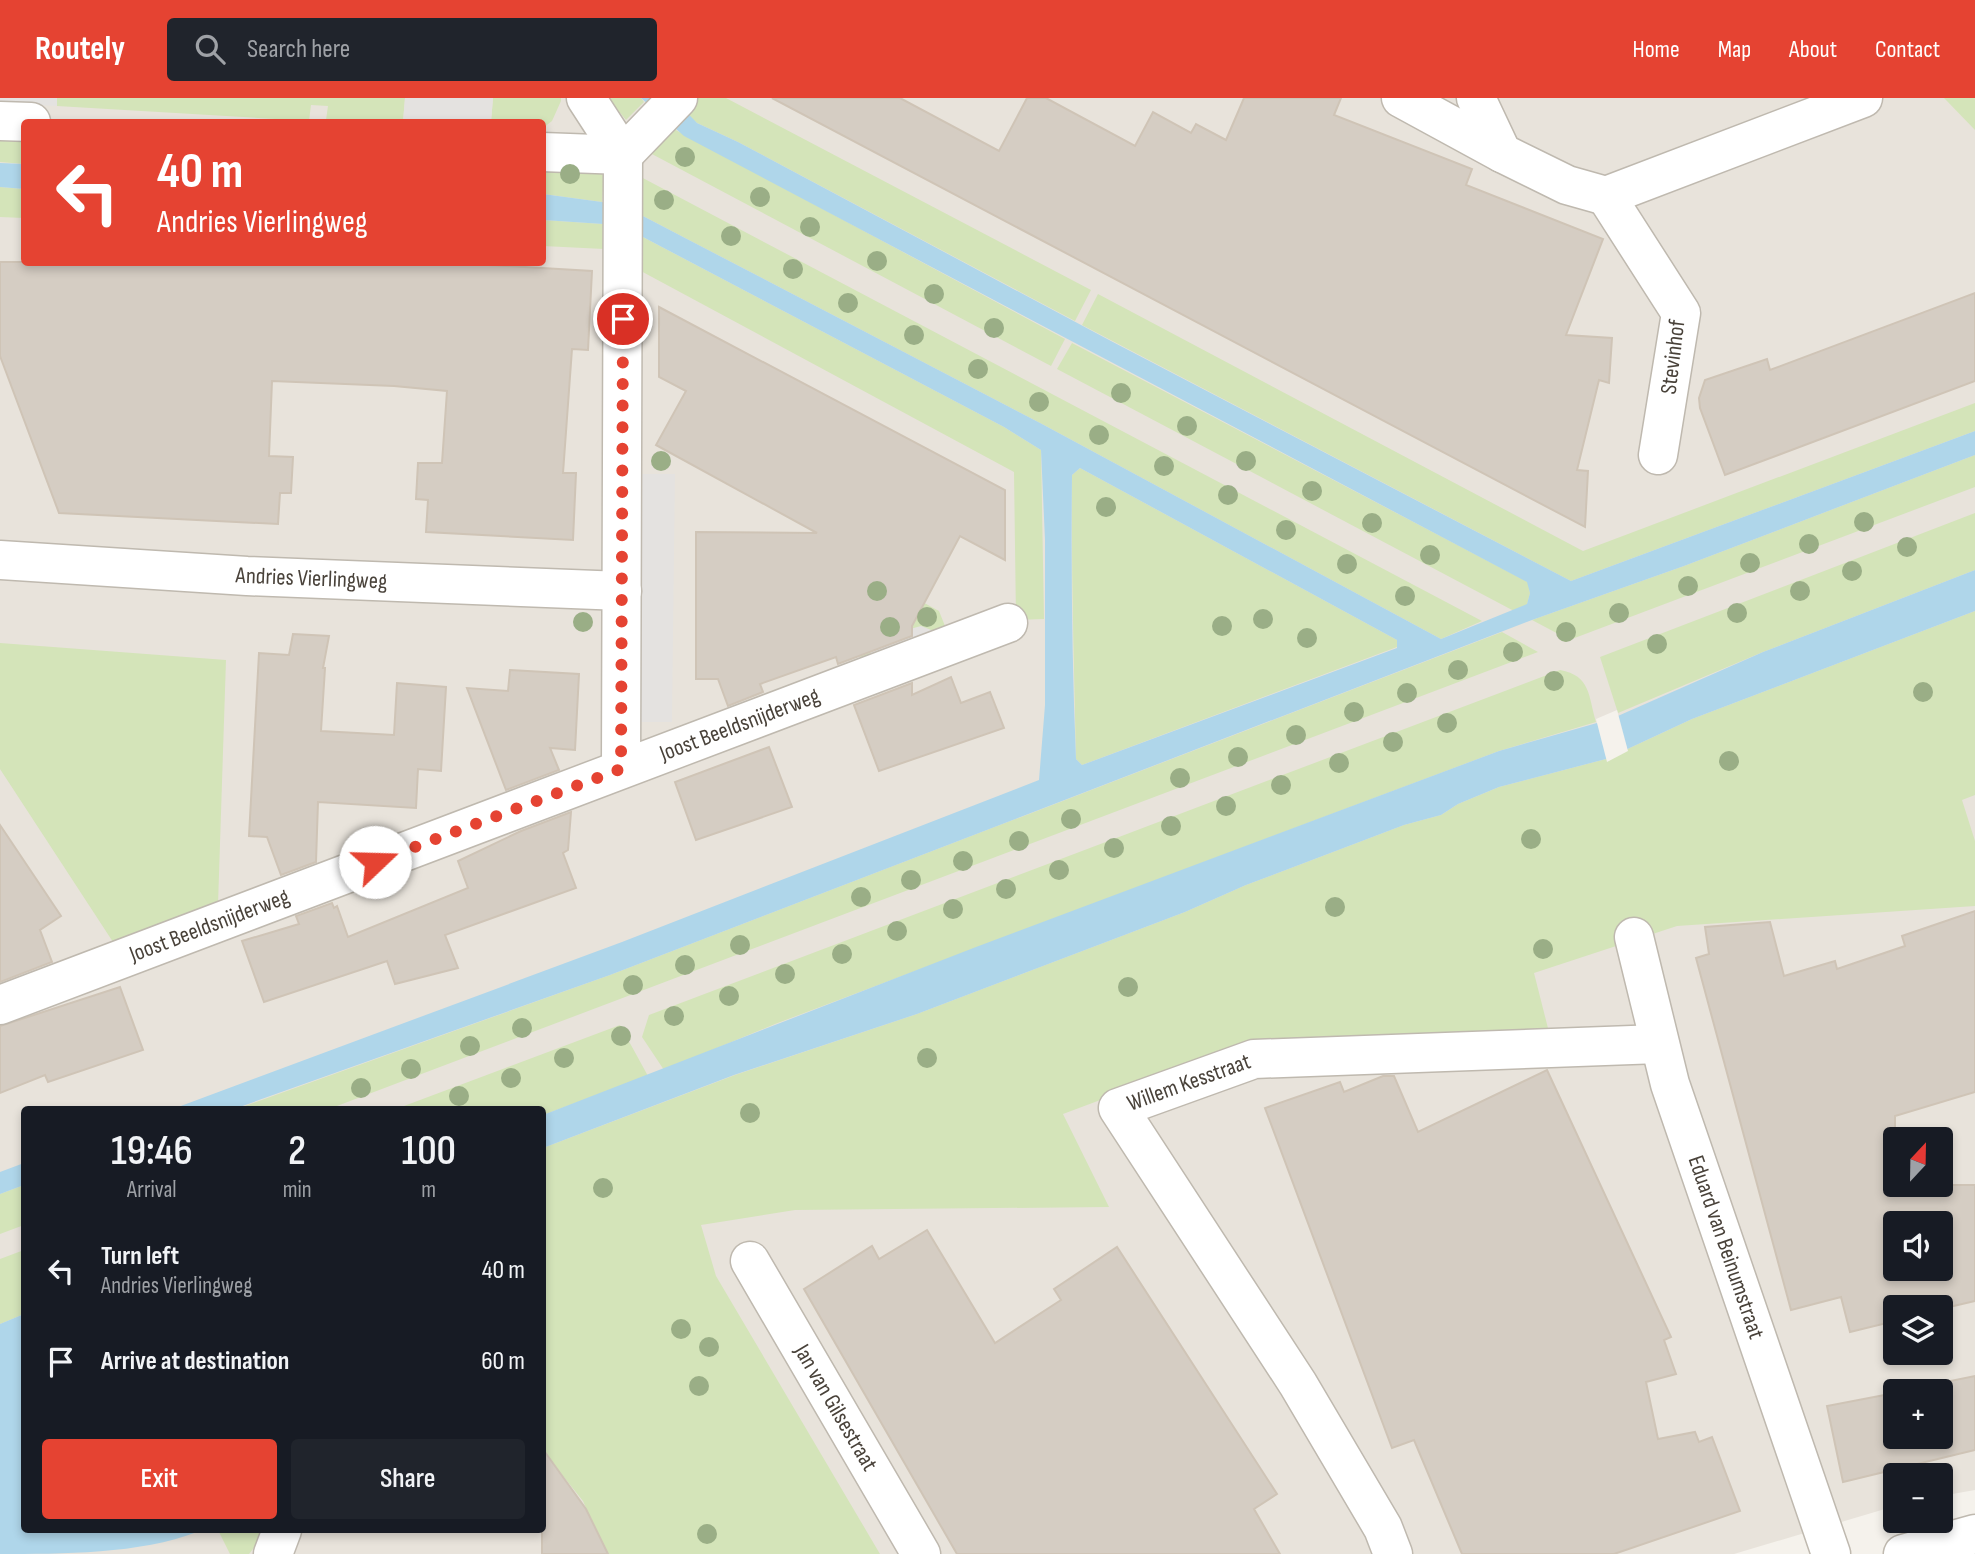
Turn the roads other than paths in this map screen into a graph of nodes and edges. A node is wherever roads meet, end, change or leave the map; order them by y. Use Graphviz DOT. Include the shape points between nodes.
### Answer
graph roads {
  1 [pos="586,98"];
  2 [pos="678,98"];
  3 [pos="1401,98"];
  4 [pos="1476,98"];
  5 [pos="1863,98"];
  6 [pos="0,121"];
  7 [pos="21,122"];
  8 [pos="546,152"];
  9 [pos="1502,153"];
  10 [pos="631,157"];
  11 [pos="1606,196"];
  12 [pos="1658,455"];
  13 [pos="0,559"];
  14 [pos="622,591"];
  15 [pos="1008,623"];
  16 [pos="621,769"];
  17 [pos="1634,937"];
  18 [pos="0,1005"];
  19 [pos="1659,1044"];
  20 [pos="750,1261"];
  21 [pos="281,1533"];
  22 [pos="1975,1534"];
  23 [pos="273,1554"];
  24 [pos="921,1554"];
  25 [pos="1393,1554"];
  26 [pos="1831,1554"];
  27 [pos="1903,1554"];
  1 -- 10 [label="street"];
  2 -- 10 [label="street"];
  3 -- 9 [label="street"];
  4 -- 9 [label="street"];
  5 -- 11 [label="street"];
  6 -- 7 [label="street"];
  8 -- 10 [label="street"];
  9 -- 11 [label="street" via="1567,185"];
  10 -- 14 [label="street" via="623,249"];
  11 -- 12 [label="street, Stevinhof" via="1681,313"];
  13 -- 14 [label="street, Andries Vierlingweg" via="247,576"];
  14 -- 16 [label="street"];
  15 -- 16 [label="street, Joost Beeldsnijderweg"];
  16 -- 18 [label="street, Joost Beeldsnijderweg"];
  17 -- 19 [label="street, Eduard van Beinumstraat"];
  19 -- 25 [label="street, Willem Kesstraat" via="1254,1059 1118,1108 1298,1384 1383,1528"];
  19 -- 26 [label="street, Eduard van Beinumstraat"];
  20 -- 24 [label="street, Jan van Gilsestraat"];
  21 -- 23 [label="street"];
  22 -- 27 [label="street"];
}
